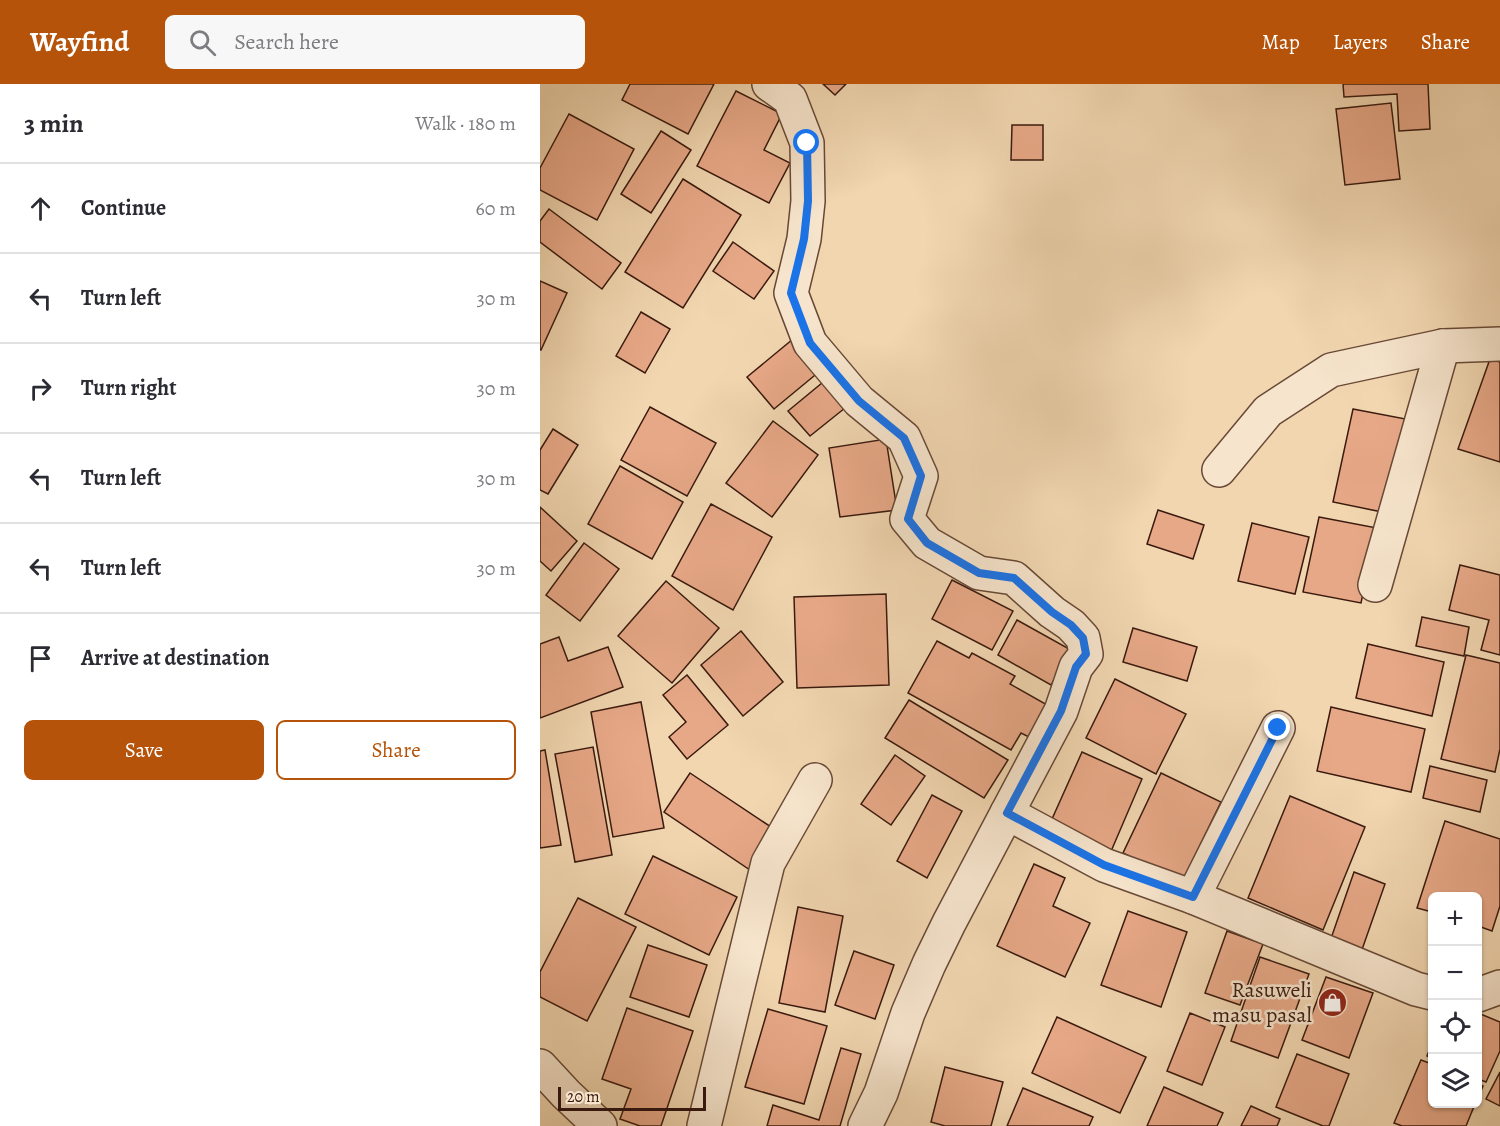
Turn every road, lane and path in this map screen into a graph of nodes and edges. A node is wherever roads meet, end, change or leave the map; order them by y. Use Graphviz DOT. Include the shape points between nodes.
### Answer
graph roads {
  1 [pos="769,84"];
  2 [pos="1500,344"];
  3 [pos="1443,346"];
  4 [pos="1219,470"];
  5 [pos="1375,585"];
  6 [pos="1278,728"];
  7 [pos="815,780"];
  8 [pos="1007,813"];
  9 [pos="1193,897"];
  10 [pos="1500,987"];
  11 [pos="1428,992"];
  12 [pos="1482,994"];
  13 [pos="540,1065"];
  14 [pos="600,1126"];
  15 [pos="704,1126"];
  16 [pos="865,1126"];
  1 -- 8 [label="street" via="790,99 807,143 804,239 791,293 810,343 859,401 904,438 921,476 908,519 927,543 979,573 1014,578 1083,638 1086,654 1076,667 1061,711"];
  2 -- 3 [label="street"];
  3 -- 4 [label="street" via="1331,370 1268,411"];
  3 -- 5 [label="street"];
  6 -- 9 [label="street"];
  7 -- 15 [label="street" via="768,863"];
  8 -- 9 [label="street" via="1104,865"];
  8 -- 16 [label="street" via="929,964"];
  9 -- 11 [label="street"];
  10 -- 12 [label="street"];
  13 -- 14 [label="street"];
}
